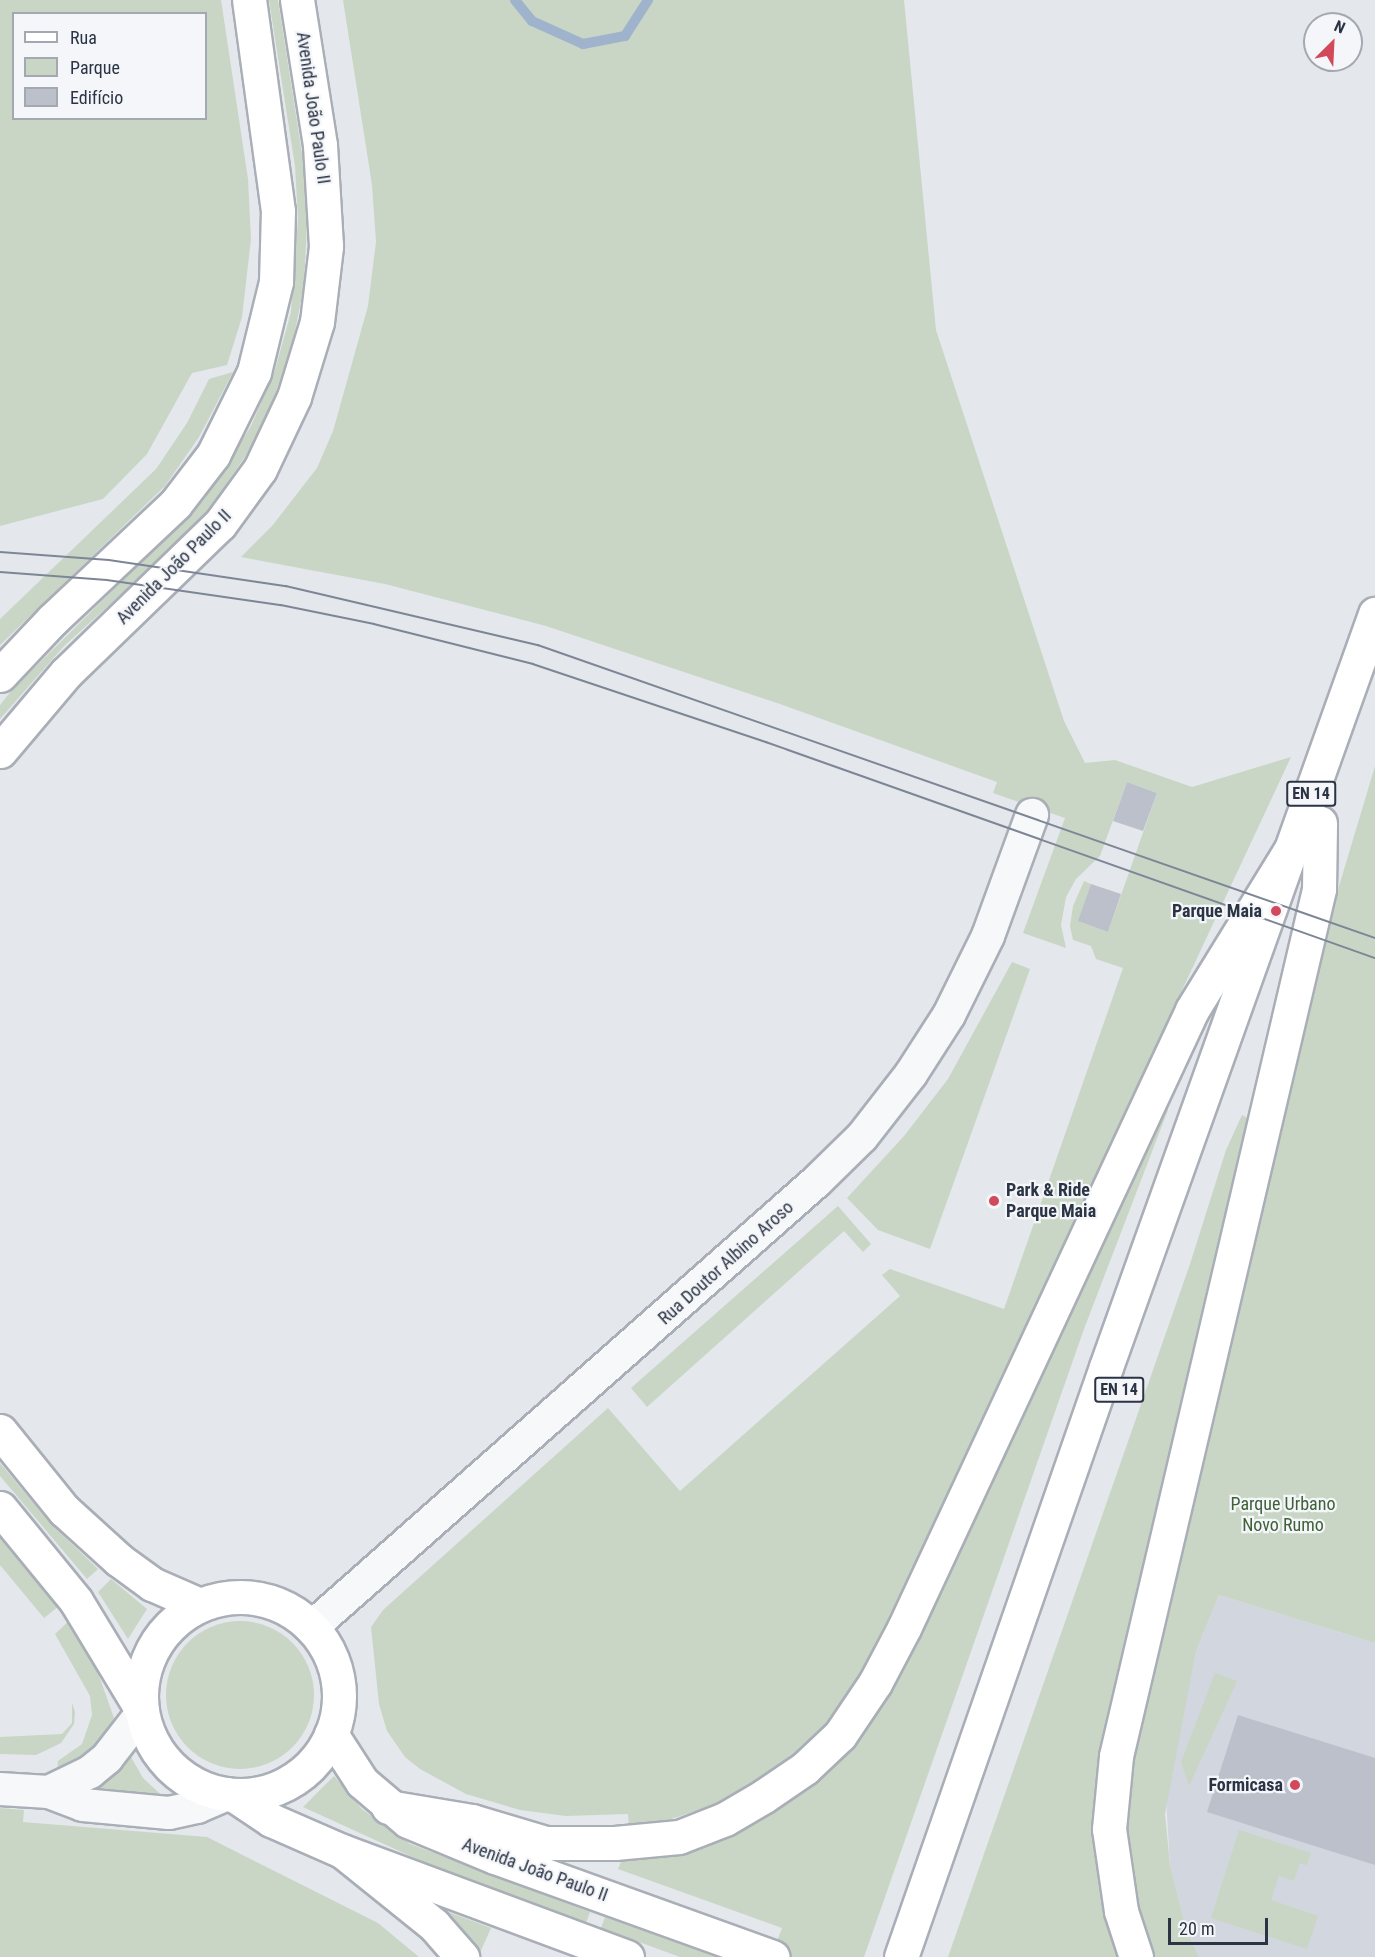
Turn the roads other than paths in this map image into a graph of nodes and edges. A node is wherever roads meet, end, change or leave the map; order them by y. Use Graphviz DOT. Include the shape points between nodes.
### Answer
graph roads {
  1 [pos="249,0"];
  2 [pos="297,0"];
  3 [pos="1375,614"];
  4 [pos="1375,669"];
  5 [pos="0,675"];
  6 [pos="0,750"];
  7 [pos="1032,815"];
  8 [pos="1320,824"];
  9 [pos="1290,850"];
  10 [pos="0,1431"];
  11 [pos="0,1508"];
  12 [pos="200,1605"];
  13 [pos="311,1628"];
  14 [pos="142,1712"];
  15 [pos="332,1734"];
  16 [pos="0,1789"];
  17 [pos="49,1792"];
  18 [pos="231,1794"];
  19 [pos="388,1807"];
  20 [pos="342,1851"];
  21 [pos="462,1957"];
  22 [pos="627,1957"];
  23 [pos="772,1957"];
  24 [pos="901,1957"];
  25 [pos="920,1957"];
  26 [pos="1136,1957"];
  1 -- 5 [label="main road" via="276,172 278,211 276,282 250,381 213,455 176,503"];
  2 -- 6 [label="main road, Avenida João Paulo II" via="320,145 326,246 317,322 294,397 260,469 225,518 74,665"];
  3 -- 9 [label="main road, EN 14"];
  4 -- 8 [label="main road, EN 14"];
  7 -- 13 [label="street, Rua Doutor Albino Aroso" via="988,936 949,1015 911,1074 862,1137 765,1228"];
  8 -- 25 [label="main road, EN 14"];
  8 -- 26 [label="main road" via="1319,889 1116,1756 1110,1828 1121,1911"];
  9 -- 19 [label="main road" via="1192,1010 904,1628 875,1683 840,1735 805,1768 764,1796 725,1819 679,1837 615,1844 546,1843 472,1821"];
  9 -- 24 [label="main road, EN 14"];
  10 -- 12 [label="main road" via="64,1510 118,1560 152,1584"];
  11 -- 14 [label="main road" via="76,1600"];
  12 -- 13 [label="main road" via="229,1597 259,1599 288,1609"];
  12 -- 14 [label="main road" via="176,1620 153,1648 141,1681"];
  13 -- 15 [label="main road" via="330,1654 337,1678 339,1702"];
  14 -- 17 [label="street" via="107,1758 90,1772"];
  14 -- 18 [label="main road" via="148,1734 167,1763 194,1784"];
  15 -- 18 [label="main road" via="316,1760 292,1780 265,1792"];
  15 -- 19 [label="main road, Avenida João Paulo II" via="362,1782"];
  16 -- 17 [label="street"];
  17 -- 18 [label="street" via="83,1805 169,1813"];
  18 -- 20 [label="main road" via="271,1820"];
  19 -- 23 [label="main road, Avenida João Paulo II" via="418,1826 461,1844"];
  20 -- 21 [label="main road" via="434,1925"];
  20 -- 22 [label="main road"];
}
